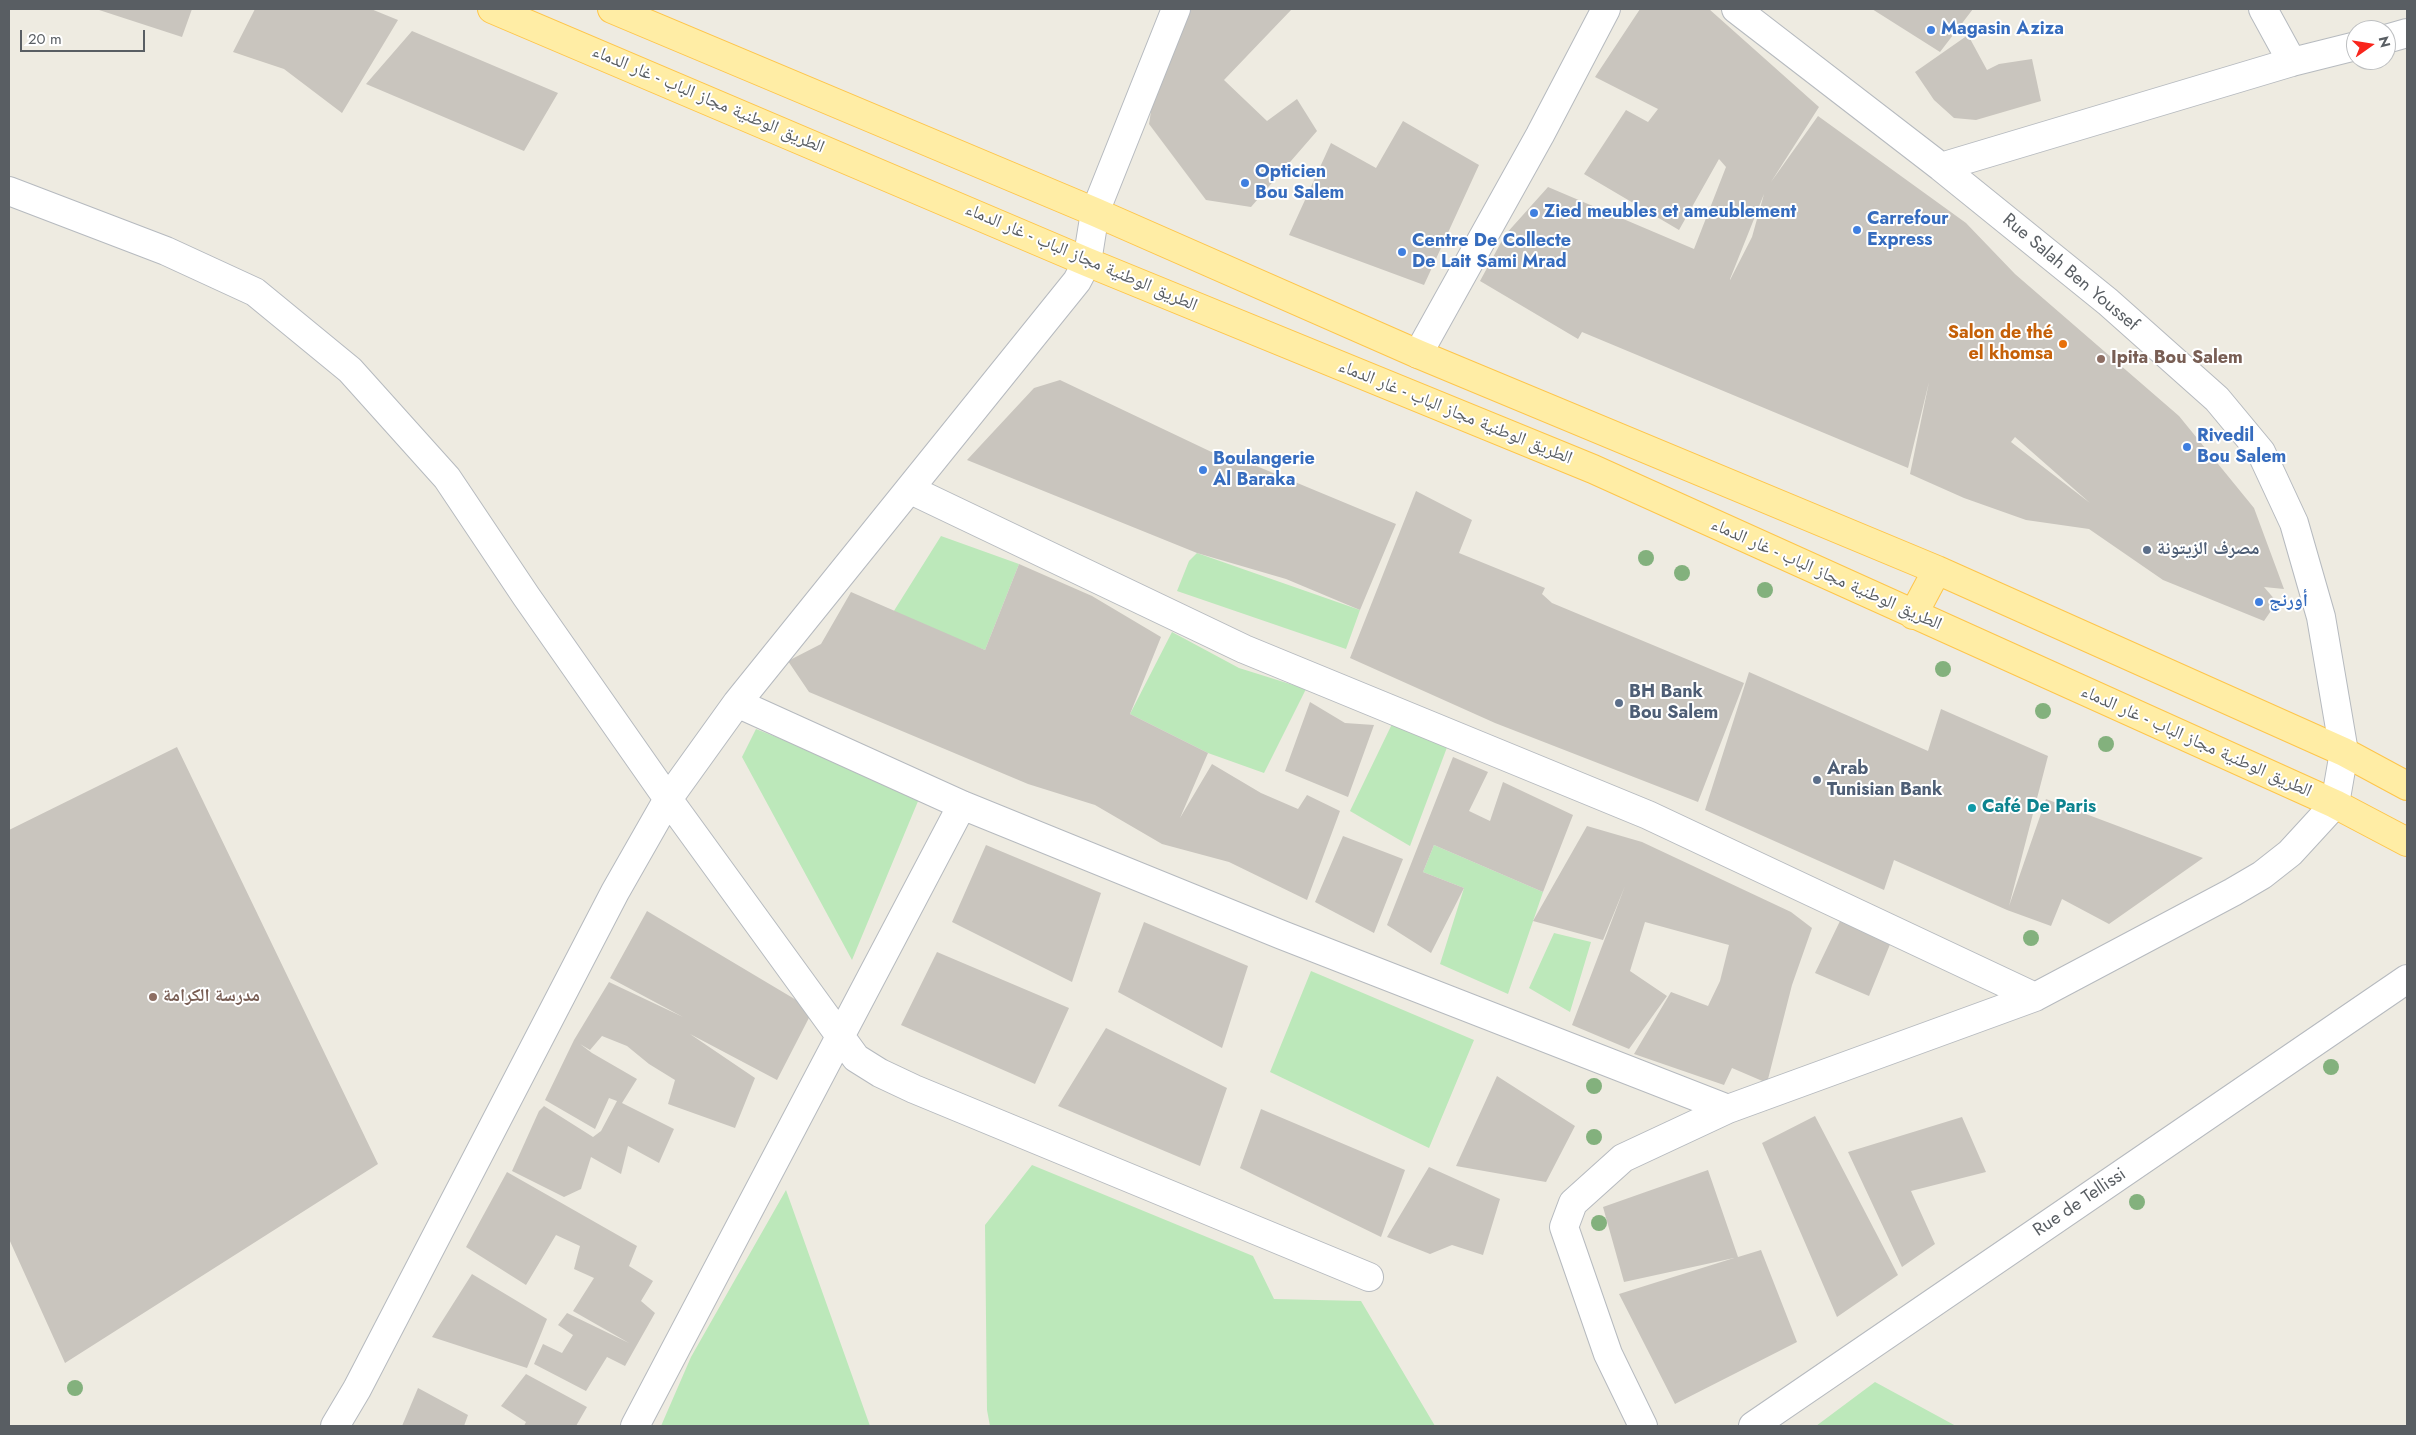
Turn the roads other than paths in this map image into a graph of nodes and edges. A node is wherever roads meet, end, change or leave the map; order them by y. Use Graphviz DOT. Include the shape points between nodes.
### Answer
graph roads {
  1 [pos="492,9"];
  2 [pos="612,9"];
  3 [pos="1176,9"];
  4 [pos="1606,9"];
  5 [pos="1736,9"];
  6 [pos="2263,9"];
  7 [pos="2346,48"];
  8 [pos="2292,62"];
  9 [pos="1941,167"];
  10 [pos="9,192"];
  11 [pos="1095,212"];
  12 [pos="1087,262"];
  13 [pos="1418,354"];
  14 [pos="910,490"];
  15 [pos="1937,570"];
  16 [pos="1913,615"];
  17 [pos="737,703"];
  18 [pos="2344,752"];
  19 [pos="2407,786"];
  20 [pos="668,799"];
  21 [pos="2335,804"];
  22 [pos="962,805"];
  23 [pos="2407,842"];
  24 [pos="2407,980"];
  25 [pos="2034,997"];
  26 [pos="841,1038"];
  27 [pos="1728,1109"];
  28 [pos="1369,1277"];
  29 [pos="335,1426"];
  30 [pos="635,1426"];
  31 [pos="1643,1426"];
  32 [pos="1752,1426"];
  1 -- 12 [label="main road, الطريق الوطنية مجاز الباب - غار الدماء"];
  2 -- 11 [label="main road"];
  3 -- 11 [label="street"];
  4 -- 13 [label="street"];
  5 -- 9 [label="street, Rue Salah Ben Youssef"];
  6 -- 8 [label="street"];
  7 -- 8 [label="street"];
  8 -- 9 [label="street"];
  9 -- 18 [label="street, Rue Salah Ben Youssef" via="2108,302 2210,392 2261,452 2294,522 2321,617"];
  10 -- 20 [label="street" via="166,251 256,292 350,370 447,478"];
  11 -- 12 [label="street"];
  11 -- 13 [label="main road"];
  12 -- 14 [label="street" via="1054,312"];
  12 -- 16 [label="main road, الطريق الوطنية مجاز الباب - غار الدماء" via="1593,469"];
  13 -- 15 [label="main road"];
  14 -- 17 [label="street"];
  14 -- 25 [label="street" via="1244,649 1648,815"];
  15 -- 16 [label="main road"];
  15 -- 18 [label="main road"];
  16 -- 21 [label="main road, الطريق الوطنية مجاز الباب - غار الدماء"];
  17 -- 20 [label="street"];
  17 -- 22 [label="street"];
  18 -- 19 [label="main road"];
  18 -- 21 [label="street, Rue Salah Ben Youssef"];
  20 -- 26 [label="street"];
  20 -- 29 [label="street" via="615,892 362,1380"];
  21 -- 23 [label="main road, الطريق الوطنية مجاز الباب - غار الدماء"];
  21 -- 25 [label="street" via="2290,853 2262,875"];
  22 -- 26 [label="street"];
  22 -- 27 [label="street" via="1282,935"];
  24 -- 32 [label="street, Rue de Tellissi"];
  25 -- 27 [label="street"];
  26 -- 28 [label="street" via="856,1058 914,1089"];
  26 -- 30 [label="street"];
  27 -- 31 [label="street" via="1623,1158 1573,1203 1567,1214 1564,1226 1608,1354"];
}
